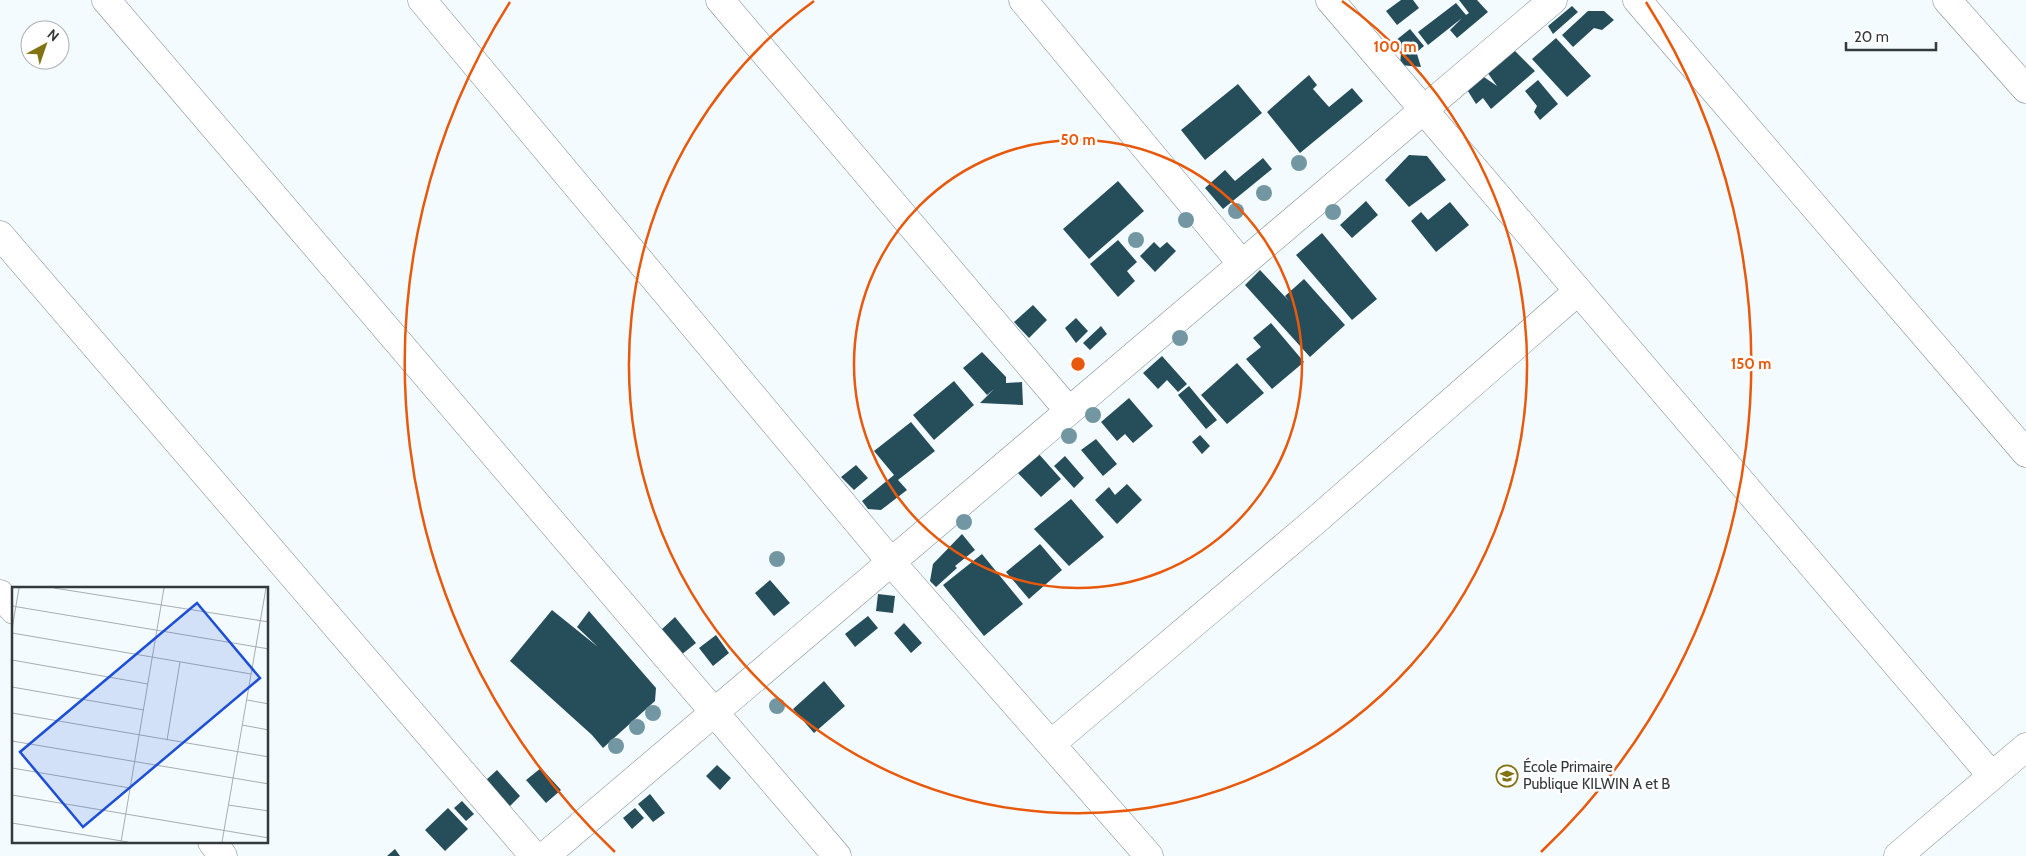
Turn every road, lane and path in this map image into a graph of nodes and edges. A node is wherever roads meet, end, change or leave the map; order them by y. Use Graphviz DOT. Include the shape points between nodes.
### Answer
graph roads {
  1 [pos="106,0"];
  2 [pos="422,0"];
  3 [pos="720,0"];
  4 [pos="1023,0"];
  5 [pos="1330,0"];
  6 [pos="1553,0"];
  7 [pos="1637,0"];
  8 [pos="1947,0"];
  9 [pos="2026,89"];
  10 [pos="1423,110"];
  11 [pos="0,235"];
  12 [pos="1242,264"];
  13 [pos="1577,292"];
  14 [pos="1069,411"];
  15 [pos="2026,453"];
  16 [pos="891,562"];
  17 [pos="0,594"];
  18 [pos="12,608"];
  19 [pos="716,711"];
  20 [pos="1050,744"];
  21 [pos="2026,747"];
  22 [pos="1992,776"];
  23 [pos="214,844"];
  24 [pos="223,856"];
  25 [pos="534,856"];
  26 [pos="545,856"];
  27 [pos="837,856"];
  28 [pos="1149,856"];
  29 [pos="1898,856"];
  1 -- 19 [label="street"];
  2 -- 16 [label="street"];
  3 -- 14 [label="street"];
  4 -- 12 [label="street"];
  5 -- 10 [label="street"];
  6 -- 10 [label="street"];
  7 -- 15 [label="street"];
  8 -- 9 [label="street"];
  10 -- 12 [label="street"];
  10 -- 13 [label="street"];
  11 -- 25 [label="street"];
  12 -- 14 [label="street"];
  13 -- 20 [label="street" via="1316,521"];
  13 -- 22 [label="street"];
  14 -- 16 [label="street"];
  16 -- 19 [label="street"];
  16 -- 20 [label="street"];
  17 -- 18 [label="street"];
  19 -- 26 [label="street"];
  19 -- 27 [label="street"];
  20 -- 28 [label="street"];
  21 -- 22 [label="street"];
  22 -- 29 [label="street"];
  23 -- 24 [label="street"];
}
